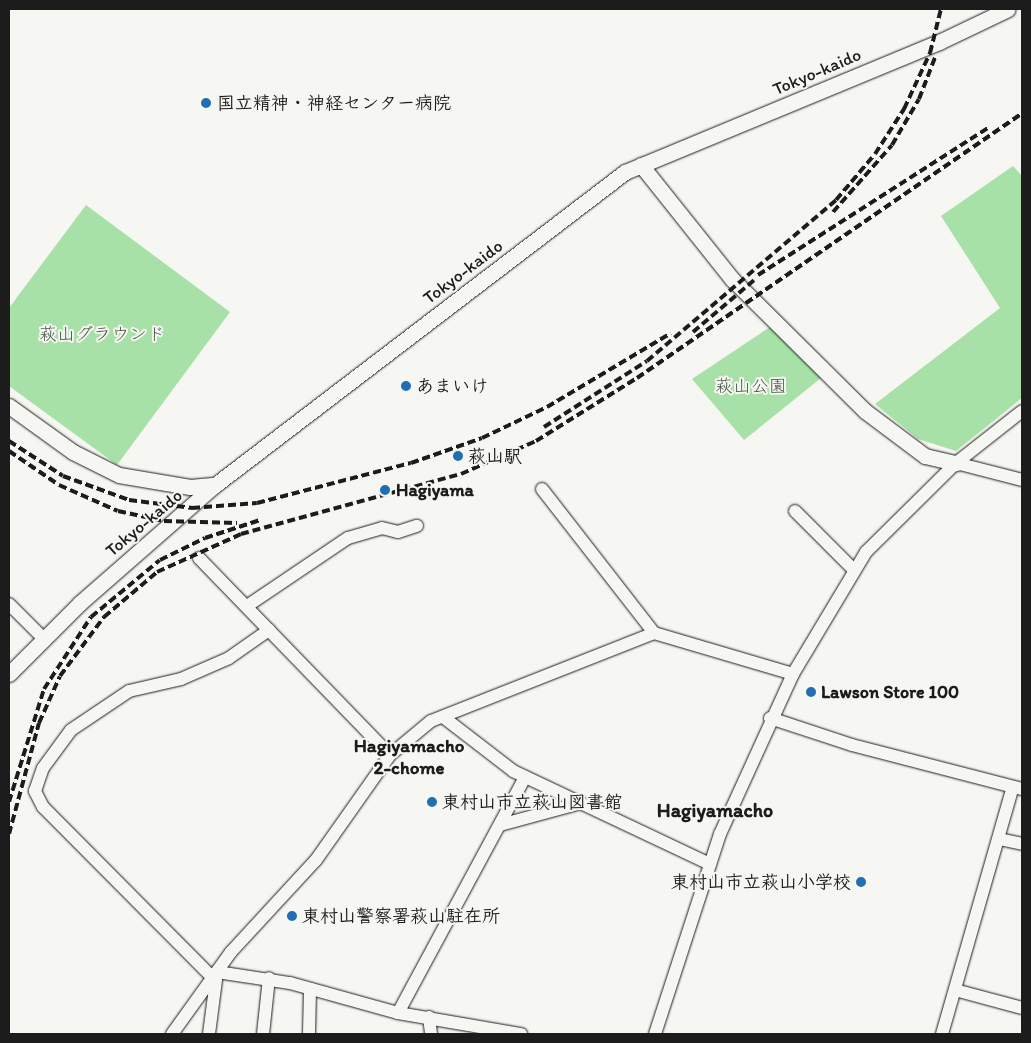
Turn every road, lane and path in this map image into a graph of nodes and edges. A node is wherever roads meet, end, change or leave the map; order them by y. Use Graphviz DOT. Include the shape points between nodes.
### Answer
graph roads {
  1 [pos="1008,9"];
  2 [pos="641,165"];
  3 [pos="9,406"];
  4 [pos="1022,411"];
  5 [pos="956,462"];
  6 [pos="1022,480"];
  7 [pos="215,485"];
  8 [pos="542,489"];
  9 [pos="795,512"];
  10 [pos="417,526"];
  11 [pos="199,558"];
  12 [pos="854,570"];
  13 [pos="9,604"];
  14 [pos="247,606"];
  15 [pos="269,630"];
  16 [pos="654,633"];
  17 [pos="45,640"];
  18 [pos="9,674"];
  19 [pos="793,674"];
  20 [pos="443,717"];
  21 [pos="770,718"];
  22 [pos="390,755"];
  23 [pos="525,777"];
  24 [pos="1018,788"];
  25 [pos="581,803"];
  26 [pos="500,825"];
  27 [pos="999,839"];
  28 [pos="1022,844"];
  29 [pos="710,864"];
  30 [pos="215,974"];
  31 [pos="268,978"];
  32 [pos="310,989"];
  33 [pos="955,990"];
  34 [pos="1022,1008"];
  35 [pos="398,1013"];
  36 [pos="429,1017"];
  37 [pos="172,1034"];
  38 [pos="210,1034"];
  39 [pos="263,1034"];
  40 [pos="309,1034"];
  41 [pos="431,1034"];
  42 [pos="521,1034"];
  43 [pos="655,1034"];
  44 [pos="942,1034"];
  1 -- 2 [label="street, Tokyo-kaido" via="939,42"];
  2 -- 5 [label="street" via="732,279 865,411 925,456"];
  2 -- 7 [label="street, Tokyo-kaido" via="625,172"];
  3 -- 7 [label="street" via="73,452 119,475 190,487"];
  4 -- 5 [label="street"];
  5 -- 6 [label="street"];
  5 -- 12 [label="street" via="878,538"];
  7 -- 17 [label="street, Tokyo-kaido" via="80,603"];
  8 -- 16 [label="street"];
  9 -- 12 [label="street"];
  10 -- 14 [label="street" via="398,532 382,528 348,538"];
  11 -- 14 [label="street"];
  12 -- 19 [label="street"];
  13 -- 17 [label="street"];
  14 -- 15 [label="street"];
  15 -- 22 [label="street"];
  15 -- 30 [label="street" via="230,658 181,680 129,691 71,730 42,768 35,791 43,807"];
  16 -- 19 [label="street"];
  16 -- 20 [label="street"];
  17 -- 18 [label="street, Tokyo-kaido"];
  19 -- 21 [label="street"];
  20 -- 22 [label="street" via="412,733"];
  20 -- 23 [label="street"];
  21 -- 24 [label="street" via="852,745"];
  21 -- 29 [label="street"];
  22 -- 30 [label="street" via="296,886"];
  23 -- 25 [label="street"];
  23 -- 26 [label="street"];
  24 -- 27 [label="street"];
  25 -- 26 [label="street"];
  25 -- 29 [label="street"];
  26 -- 35 [label="street"];
  27 -- 28 [label="street"];
  27 -- 33 [label="street"];
  29 -- 43 [label="street"];
  30 -- 31 [label="street"];
  30 -- 37 [label="street"];
  30 -- 38 [label="street"];
  31 -- 32 [label="street"];
  31 -- 39 [label="street"];
  32 -- 35 [label="street"];
  32 -- 40 [label="street"];
  33 -- 34 [label="street"];
  33 -- 44 [label="street"];
  35 -- 36 [label="street"];
  36 -- 41 [label="street"];
  36 -- 42 [label="street"];
}
